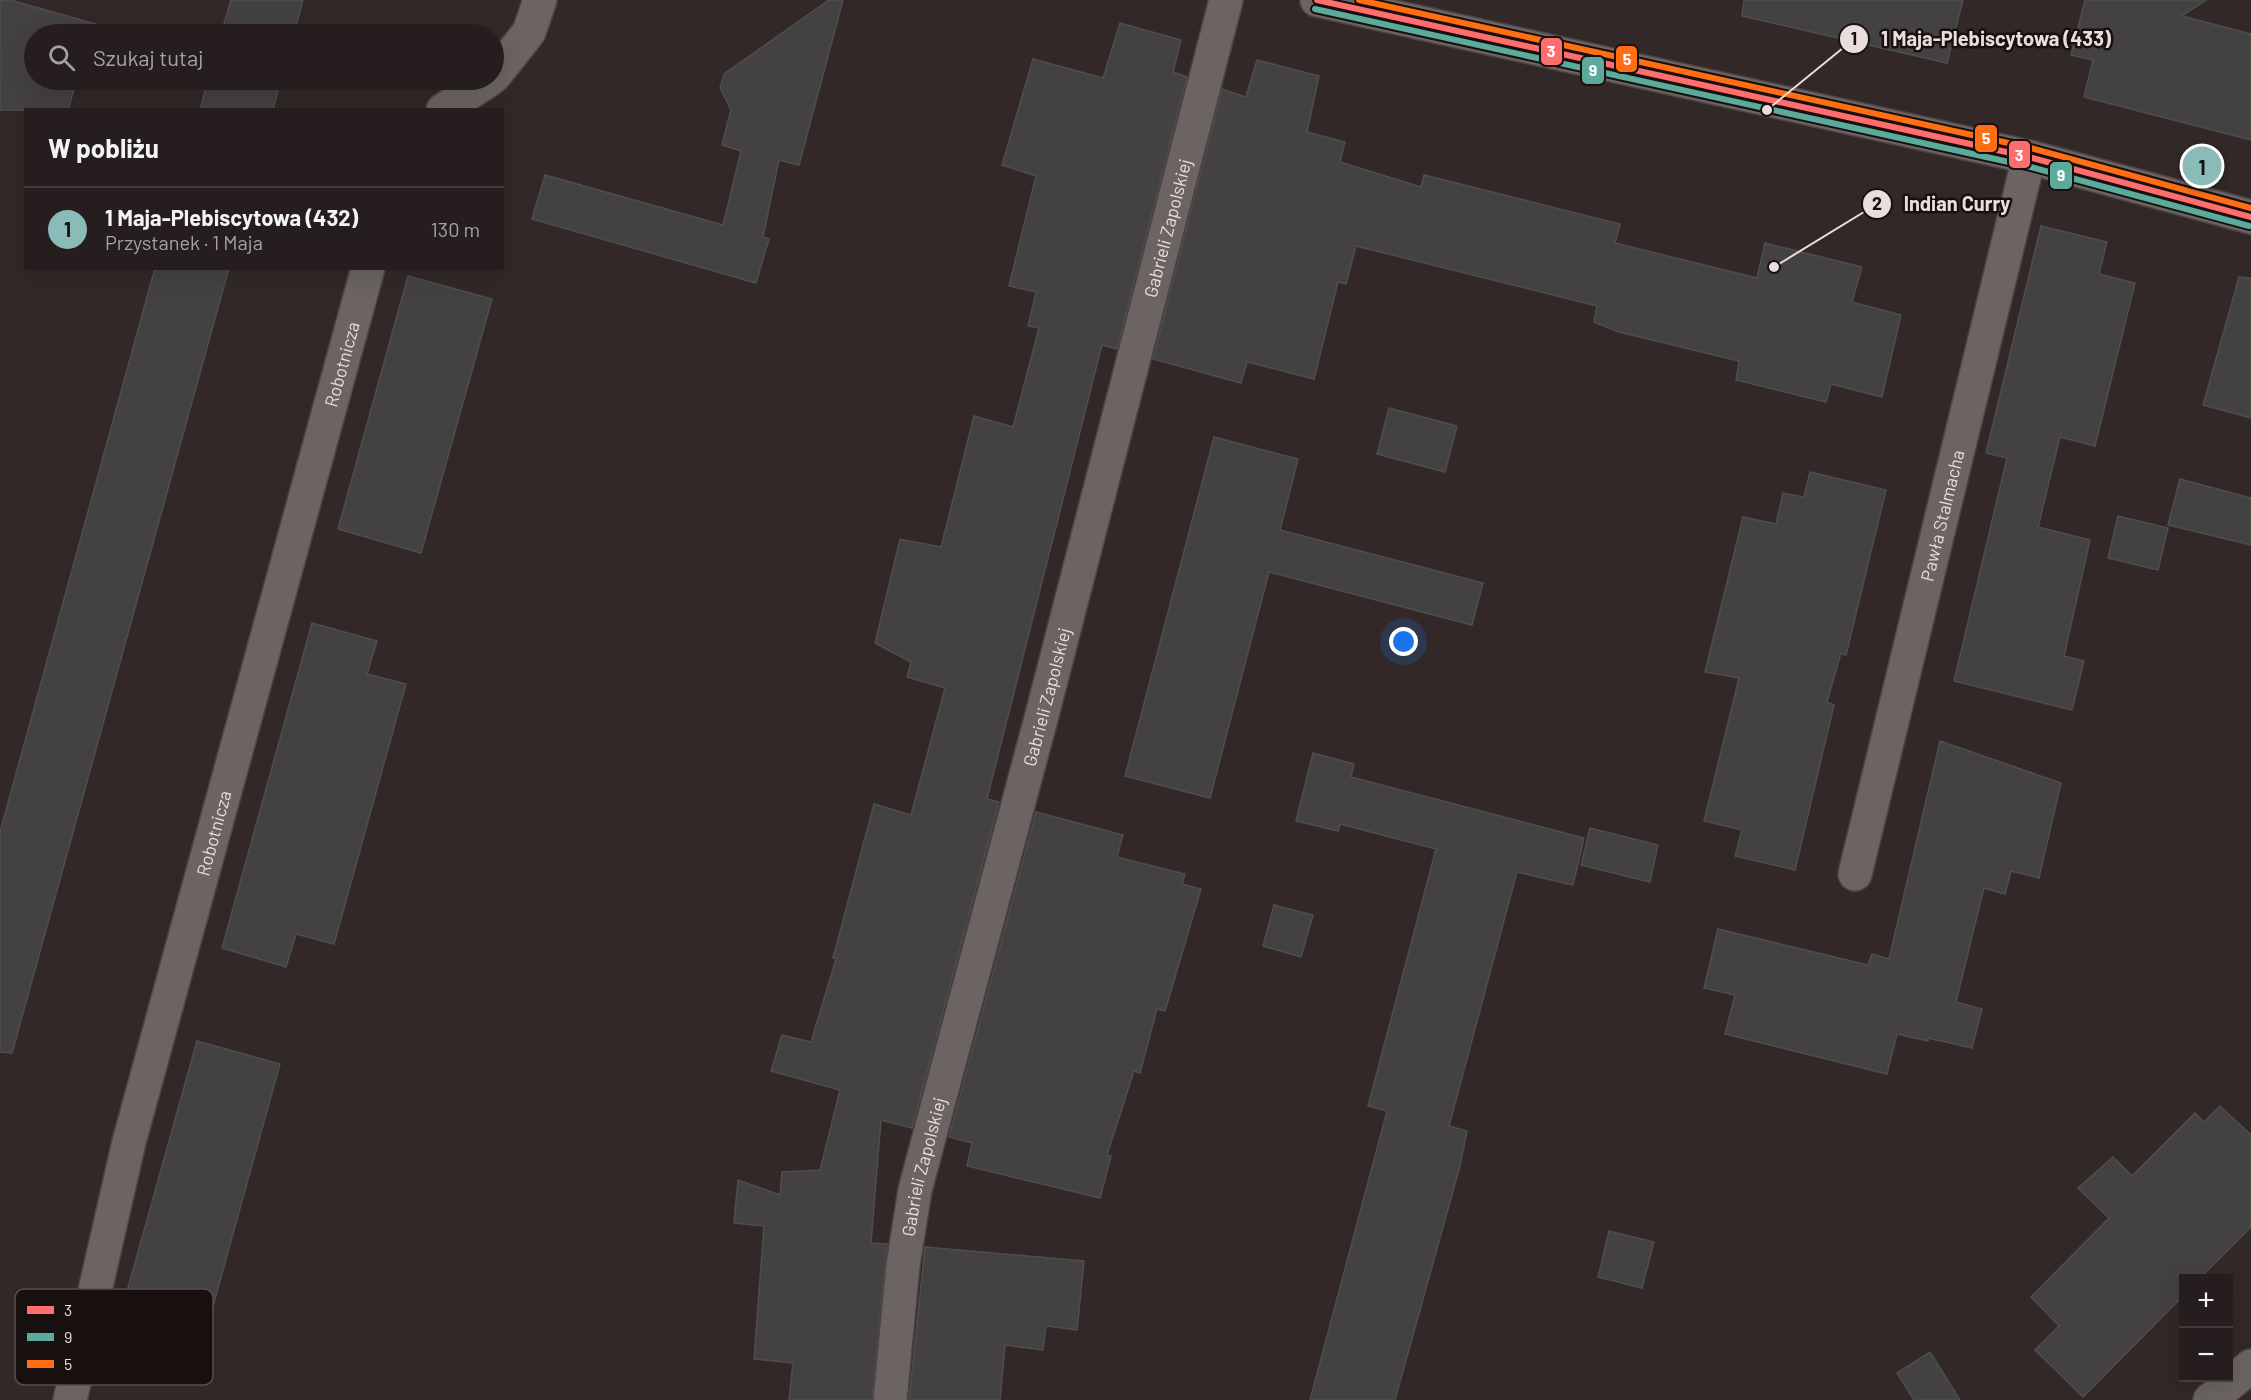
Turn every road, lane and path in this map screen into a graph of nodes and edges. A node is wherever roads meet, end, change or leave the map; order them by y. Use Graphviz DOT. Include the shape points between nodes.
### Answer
graph roads {
  1 [pos="540,0"];
  2 [pos="1226,0"];
  3 [pos="1317,0"];
  4 [pos="504,63"];
  5 [pos="474,90"];
  6 [pos="446,108"];
  7 [pos="2029,157"];
  8 [pos="2251,217"];
  9 [pos="367,270"];
  10 [pos="1855,874"];
  11 [pos="96,1289"];
  12 [pos="2251,1366"];
  13 [pos="73,1385"];
  14 [pos="70,1400"];
  15 [pos="890,1400"];
  16 [pos="2210,1400"];
  1 -- 4 [label="street" via="529,32"];
  2 -- 15 [label="street, Gabrieli Zapolskiej" via="915,1190 903,1265"];
  3 -- 7 [label="street"];
  5 -- 6 [label="street"];
  7 -- 8 [label="street"];
  7 -- 10 [label="street, Pawła Stalmacha"];
  9 -- 11 [label="street, Robotnicza" via="132,1131"];
  12 -- 16 [label="street"];
  13 -- 14 [label="street, Robotnicza"];
}
